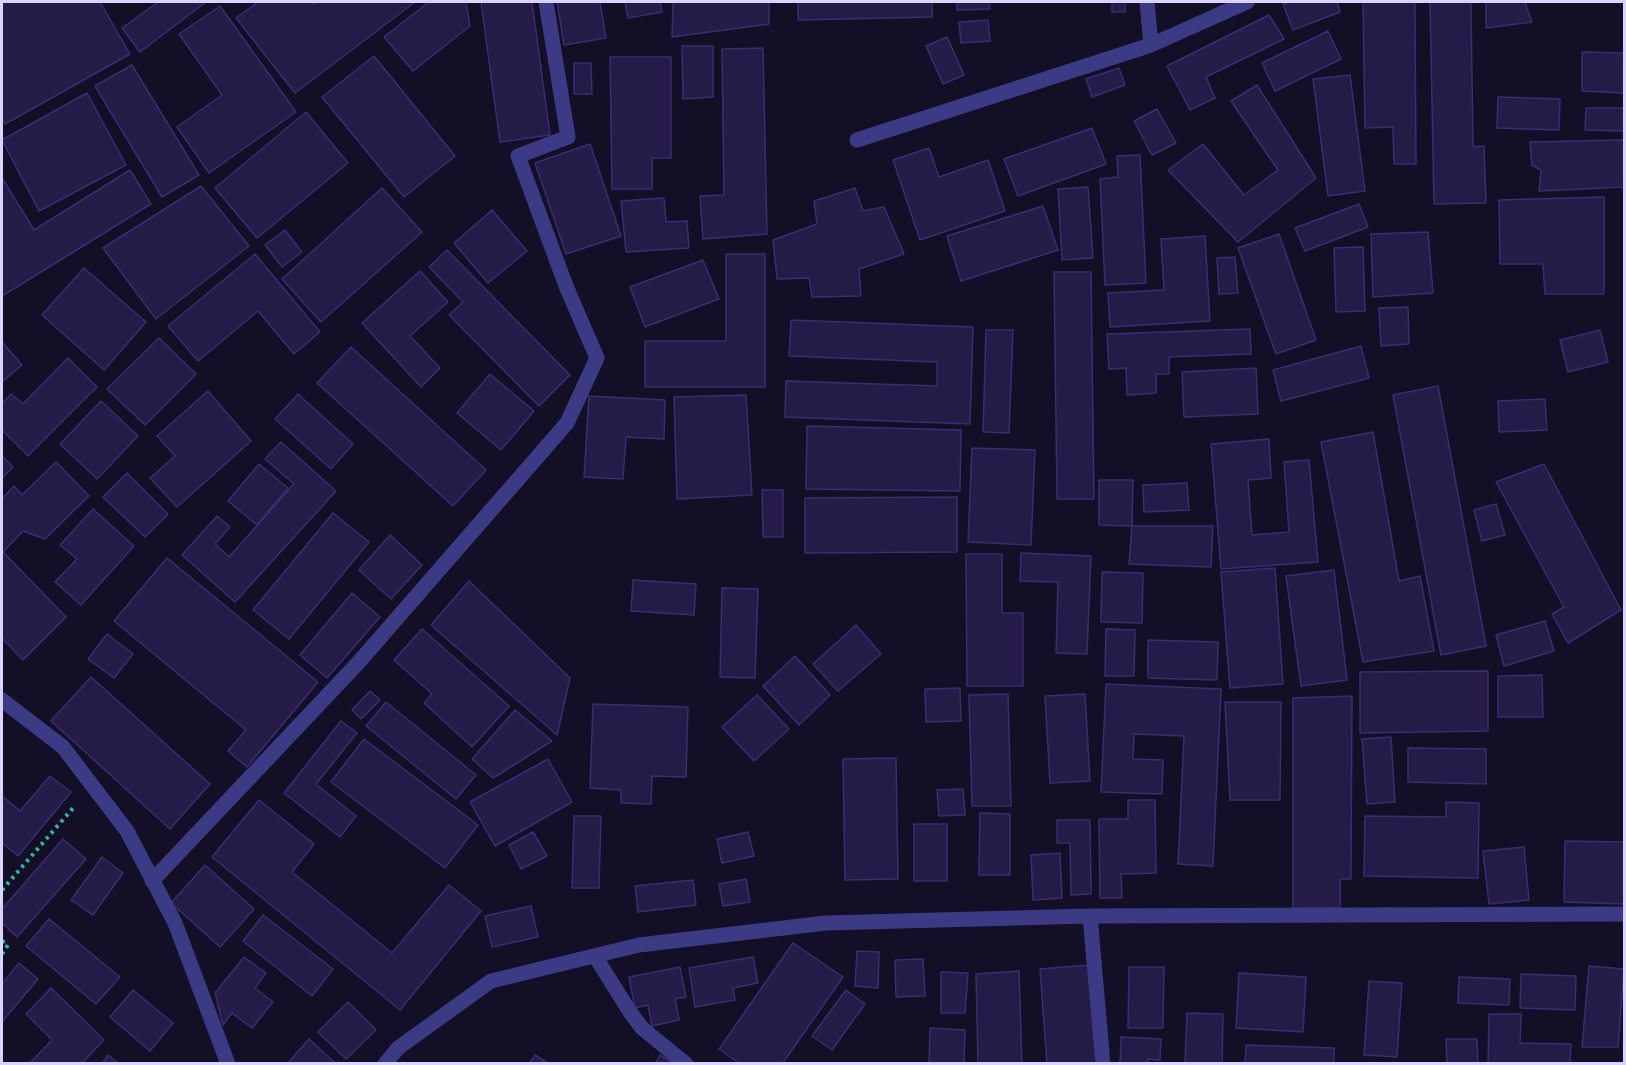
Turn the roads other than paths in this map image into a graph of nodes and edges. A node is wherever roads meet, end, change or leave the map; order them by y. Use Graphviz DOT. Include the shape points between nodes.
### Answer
graph roads {
  1 [pos="546,2"];
  2 [pos="1146,2"];
  3 [pos="1247,2"];
  4 [pos="1151,45"];
  5 [pos="857,140"];
  6 [pos="2,700"];
  7 [pos="153,881"];
  8 [pos="1624,914"];
  9 [pos="1090,916"];
  10 [pos="595,956"];
  11 [pos="228,1064"];
  12 [pos="385,1064"];
  13 [pos="686,1064"];
  14 [pos="1103,1064"];
  1 -- 7 [label="street" via="568,137 518,156 597,358 567,423 358,663"];
  2 -- 4 [label="street"];
  3 -- 4 [label="street"];
  4 -- 5 [label="street"];
  6 -- 7 [label="street" via="63,747 127,831"];
  7 -- 11 [label="street" via="175,923"];
  8 -- 9 [label="street"];
  9 -- 10 [label="street" via="826,923 639,945"];
  9 -- 14 [label="street"];
  10 -- 12 [label="street" via="491,981 398,1048"];
  10 -- 13 [label="street" via="642,1028"];
}
